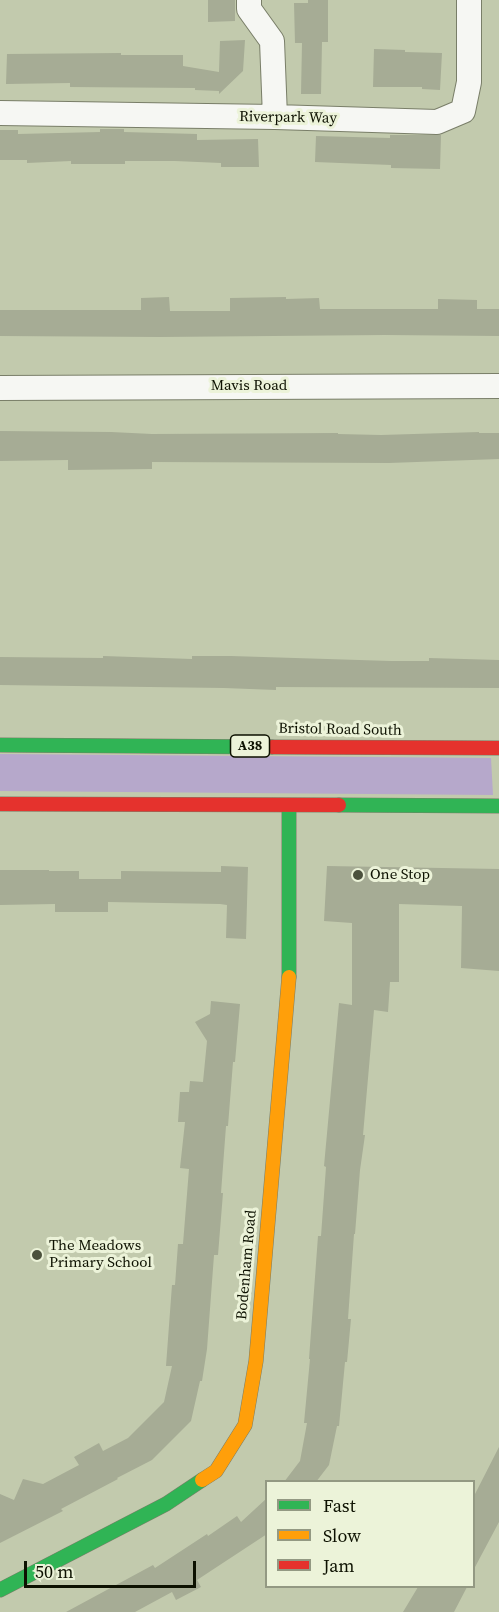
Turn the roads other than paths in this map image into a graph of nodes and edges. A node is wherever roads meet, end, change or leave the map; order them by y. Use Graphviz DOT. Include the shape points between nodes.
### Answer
graph roads {
  1 [pos="249,0"];
  2 [pos="469,0"];
  3 [pos="0,113"];
  4 [pos="275,117"];
  5 [pos="499,386"];
  6 [pos="0,388"];
  7 [pos="0,745"];
  8 [pos="499,748"];
  9 [pos="0,804"];
  10 [pos="289,806"];
  11 [pos="499,806"];
  12 [pos="0,1590"];
  1 -- 4 [label="street" via="249,9 273,41"];
  2 -- 4 [label="street, Riverpark Way" via="469,82 463,111 437,122"];
  3 -- 4 [label="street, Riverpark Way"];
  5 -- 6 [label="street, Mavis Road"];
  7 -- 8 [label="main road, Bristol Road South / A38"];
  9 -- 10 [label="main road"];
  10 -- 11 [label="main road"];
  10 -- 12 [label="main road, Bodenham Road" via="290,971 256,1362 245,1425 216,1471 166,1504"];
}
